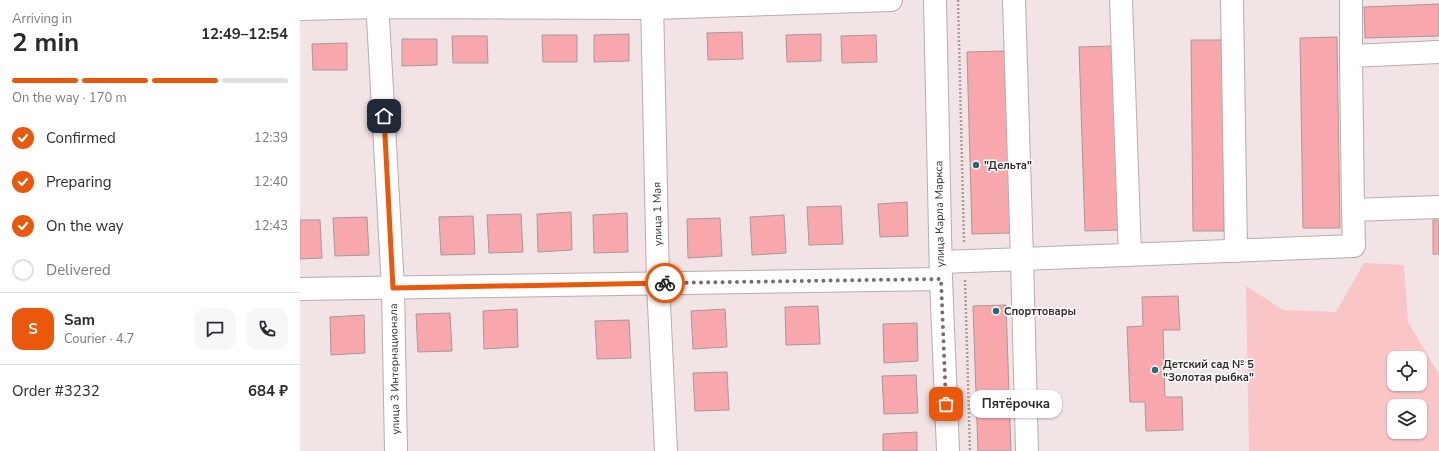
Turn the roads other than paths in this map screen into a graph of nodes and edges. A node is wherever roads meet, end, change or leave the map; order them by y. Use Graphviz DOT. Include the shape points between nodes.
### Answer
graph roads {
  1 [pos="891,0"];
  2 [pos="935,0"];
  3 [pos="1014,0"];
  4 [pos="1122,0"];
  5 [pos="1232,0"];
  6 [pos="1351,0"];
  7 [pos="378,4"];
  8 [pos="652,4"];
  9 [pos="300,9"];
  10 [pos="1439,52"];
  11 [pos="1352,56"];
  12 [pos="1439,207"];
  13 [pos="1353,210"];
  14 [pos="1236,251"];
  15 [pos="1130,255"];
  16 [pos="1022,259"];
  17 [pos="941,271"];
  18 [pos="658,283"];
  19 [pos="393,288"];
  20 [pos="300,289"];
  21 [pos="396,451"];
  22 [pos="666,451"];
  23 [pos="948,451"];
  24 [pos="1027,451"];
  1 -- 8 [label="street"];
  2 -- 17 [label="street, улица Карла Маркса"];
  3 -- 16 [label="street"];
  4 -- 15 [label="street"];
  5 -- 14 [label="street"];
  6 -- 11 [label="street"];
  7 -- 8 [label="street"];
  7 -- 9 [label="street"];
  7 -- 19 [label="street, улица 3 Интернационала"];
  8 -- 18 [label="street, улица 1 Мая"];
  10 -- 11 [label="street"];
  11 -- 13 [label="street"];
  12 -- 13 [label="street"];
  13 -- 14 [label="street" via="1354,246"];
  14 -- 15 [label="street"];
  15 -- 16 [label="street"];
  16 -- 17 [label="street" via="965,262"];
  16 -- 24 [label="street"];
  17 -- 18 [label="street"];
  17 -- 23 [label="street, улица Карла Маркса"];
  18 -- 19 [label="street"];
  18 -- 22 [label="street, улица 1 Мая"];
  19 -- 20 [label="street"];
  19 -- 21 [label="street, улица 3 Интернационала"];
}
